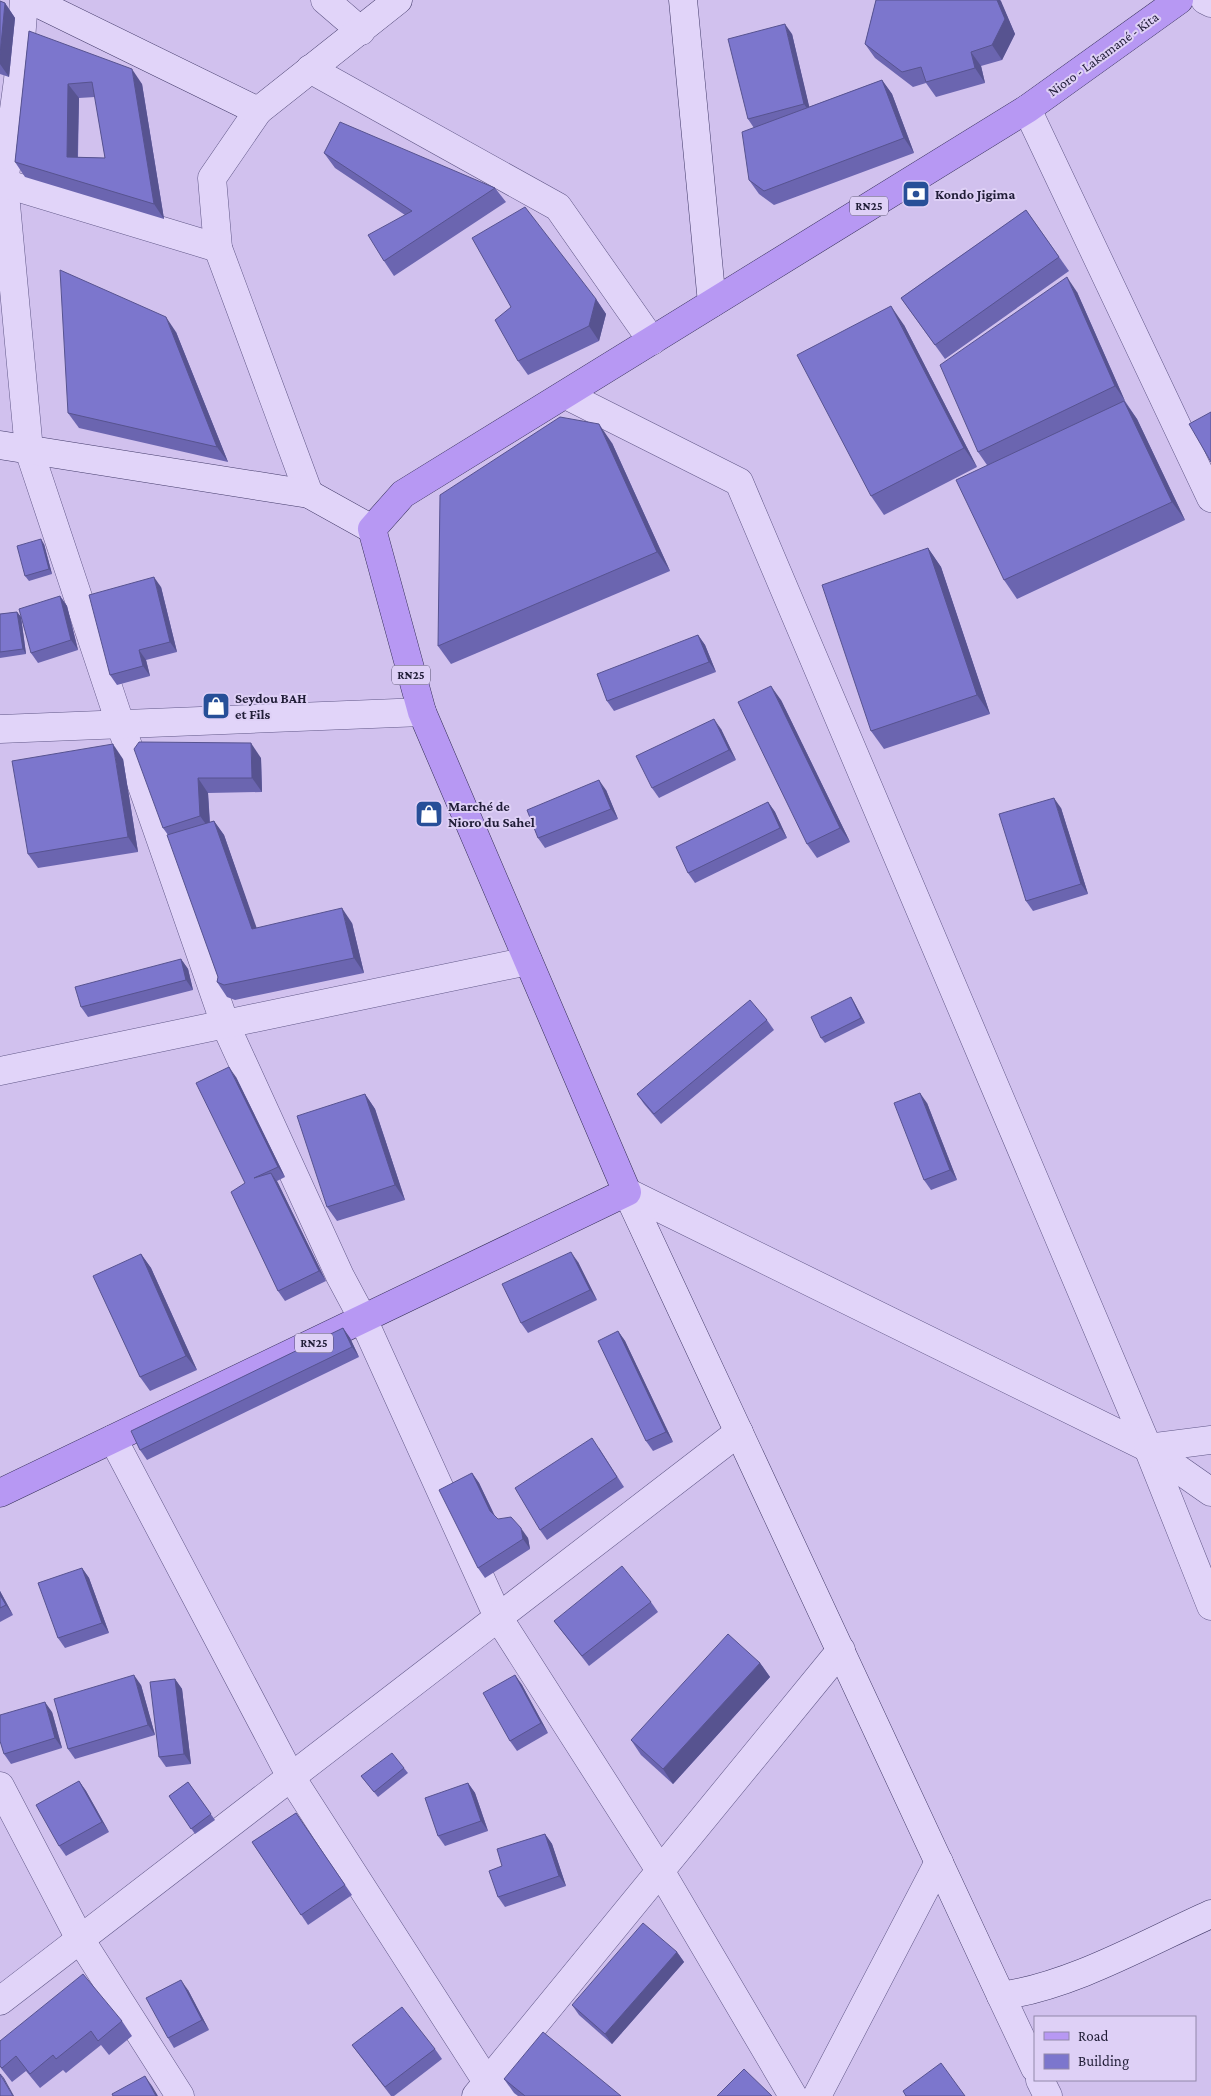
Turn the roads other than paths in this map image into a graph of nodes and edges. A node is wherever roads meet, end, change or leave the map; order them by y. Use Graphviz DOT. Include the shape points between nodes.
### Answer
graph roads {
  1 [pos="24,0"];
  2 [pos="31,0"];
  3 [pos="325,0"];
  4 [pos="398,0"];
  5 [pos="683,0"];
  6 [pos="1179,0"];
  7 [pos="1205,0"];
  8 [pos="1211,3"];
  9 [pos="361,30"];
  10 [pos="310,69"];
  11 [pos="1026,109"];
  12 [pos="258,111"];
  13 [pos="2,183"];
  14 [pos="218,248"];
  15 [pos="712,303"];
  16 [pos="652,341"];
  17 [pos="566,395"];
  18 [pos="0,445"];
  19 [pos="29,450"];
  20 [pos="309,494"];
  21 [pos="1211,498"];
  22 [pos="372,529"];
  23 [pos="422,712"];
  24 [pos="120,723"];
  25 [pos="0,729"];
  26 [pos="528,961"];
  27 [pos="225,1024"];
  28 [pos="0,1071"];
  29 [pos="627,1192"];
  30 [pos="363,1319"];
  31 [pos="739,1432"];
  32 [pos="113,1439"];
  33 [pos="1211,1440"];
  34 [pos="1148,1448"];
  35 [pos="0,1492"];
  36 [pos="1211,1492"];
  37 [pos="1211,1606"];
  38 [pos="498,1617"];
  39 [pos="840,1650"];
  40 [pos="291,1777"];
  41 [pos="0,1786"];
  42 [pos="939,1862"];
  43 [pos="660,1872"];
  44 [pos="1211,1914"];
  45 [pos="80,1940"];
  46 [pos="1001,1996"];
  47 [pos="0,2001"];
  48 [pos="1034,2066"];
  49 [pos="1040,2081"];
  50 [pos="489,2091"];
  51 [pos="180,2096"];
  52 [pos="794,2096"];
  53 [pos="817,2096"];
  54 [pos="1048,2096"];
  1 -- 13 [label="street" via="18,80"];
  2 -- 12 [label="street"];
  3 -- 9 [label="street"];
  4 -- 9 [label="street"];
  5 -- 15 [label="street"];
  6 -- 11 [label="main road, Nioro - Lakamané - Kita / RN25"];
  7 -- 8 [label="street"];
  9 -- 10 [label="street"];
  10 -- 12 [label="street"];
  10 -- 16 [label="street" via="558,207"];
  11 -- 15 [label="main road, RN25"];
  11 -- 21 [label="street"];
  12 -- 14 [label="street" via="212,178"];
  13 -- 14 [label="street"];
  13 -- 19 [label="street"];
  14 -- 20 [label="street"];
  15 -- 16 [label="main road, RN25"];
  16 -- 17 [label="main road, RN25"];
  17 -- 22 [label="main road, RN25" via="403,494"];
  17 -- 34 [label="street" via="739,482"];
  18 -- 19 [label="street"];
  19 -- 20 [label="street"];
  19 -- 24 [label="street"];
  20 -- 22 [label="street"];
  22 -- 23 [label="main road, RN25"];
  23 -- 24 [label="street"];
  23 -- 26 [label="main road, RN25"];
  24 -- 25 [label="street"];
  24 -- 27 [label="street"];
  26 -- 27 [label="street"];
  26 -- 29 [label="main road, RN25"];
  27 -- 28 [label="street"];
  27 -- 30 [label="street" via="340,1276"];
  29 -- 30 [label="main road, RN25"];
  29 -- 31 [label="street"];
  29 -- 34 [label="street"];
  30 -- 32 [label="main road, RN25"];
  30 -- 38 [label="street"];
  31 -- 38 [label="street"];
  31 -- 39 [label="street"];
  32 -- 35 [label="main road, RN25"];
  32 -- 40 [label="street"];
  33 -- 34 [label="street"];
  34 -- 36 [label="street"];
  34 -- 37 [label="street"];
  38 -- 40 [label="street"];
  38 -- 43 [label="street"];
  39 -- 42 [label="street"];
  39 -- 43 [label="street"];
  40 -- 45 [label="street"];
  40 -- 50 [label="street"];
  41 -- 45 [label="street"];
  42 -- 46 [label="street"];
  42 -- 53 [label="street"];
  43 -- 50 [label="street"];
  43 -- 52 [label="street"];
  44 -- 46 [label="street" via="1065,1980 1028,1992"];
  45 -- 47 [label="street"];
  45 -- 51 [label="street"];
  46 -- 48 [label="street"];
  49 -- 54 [label="street"];
}
